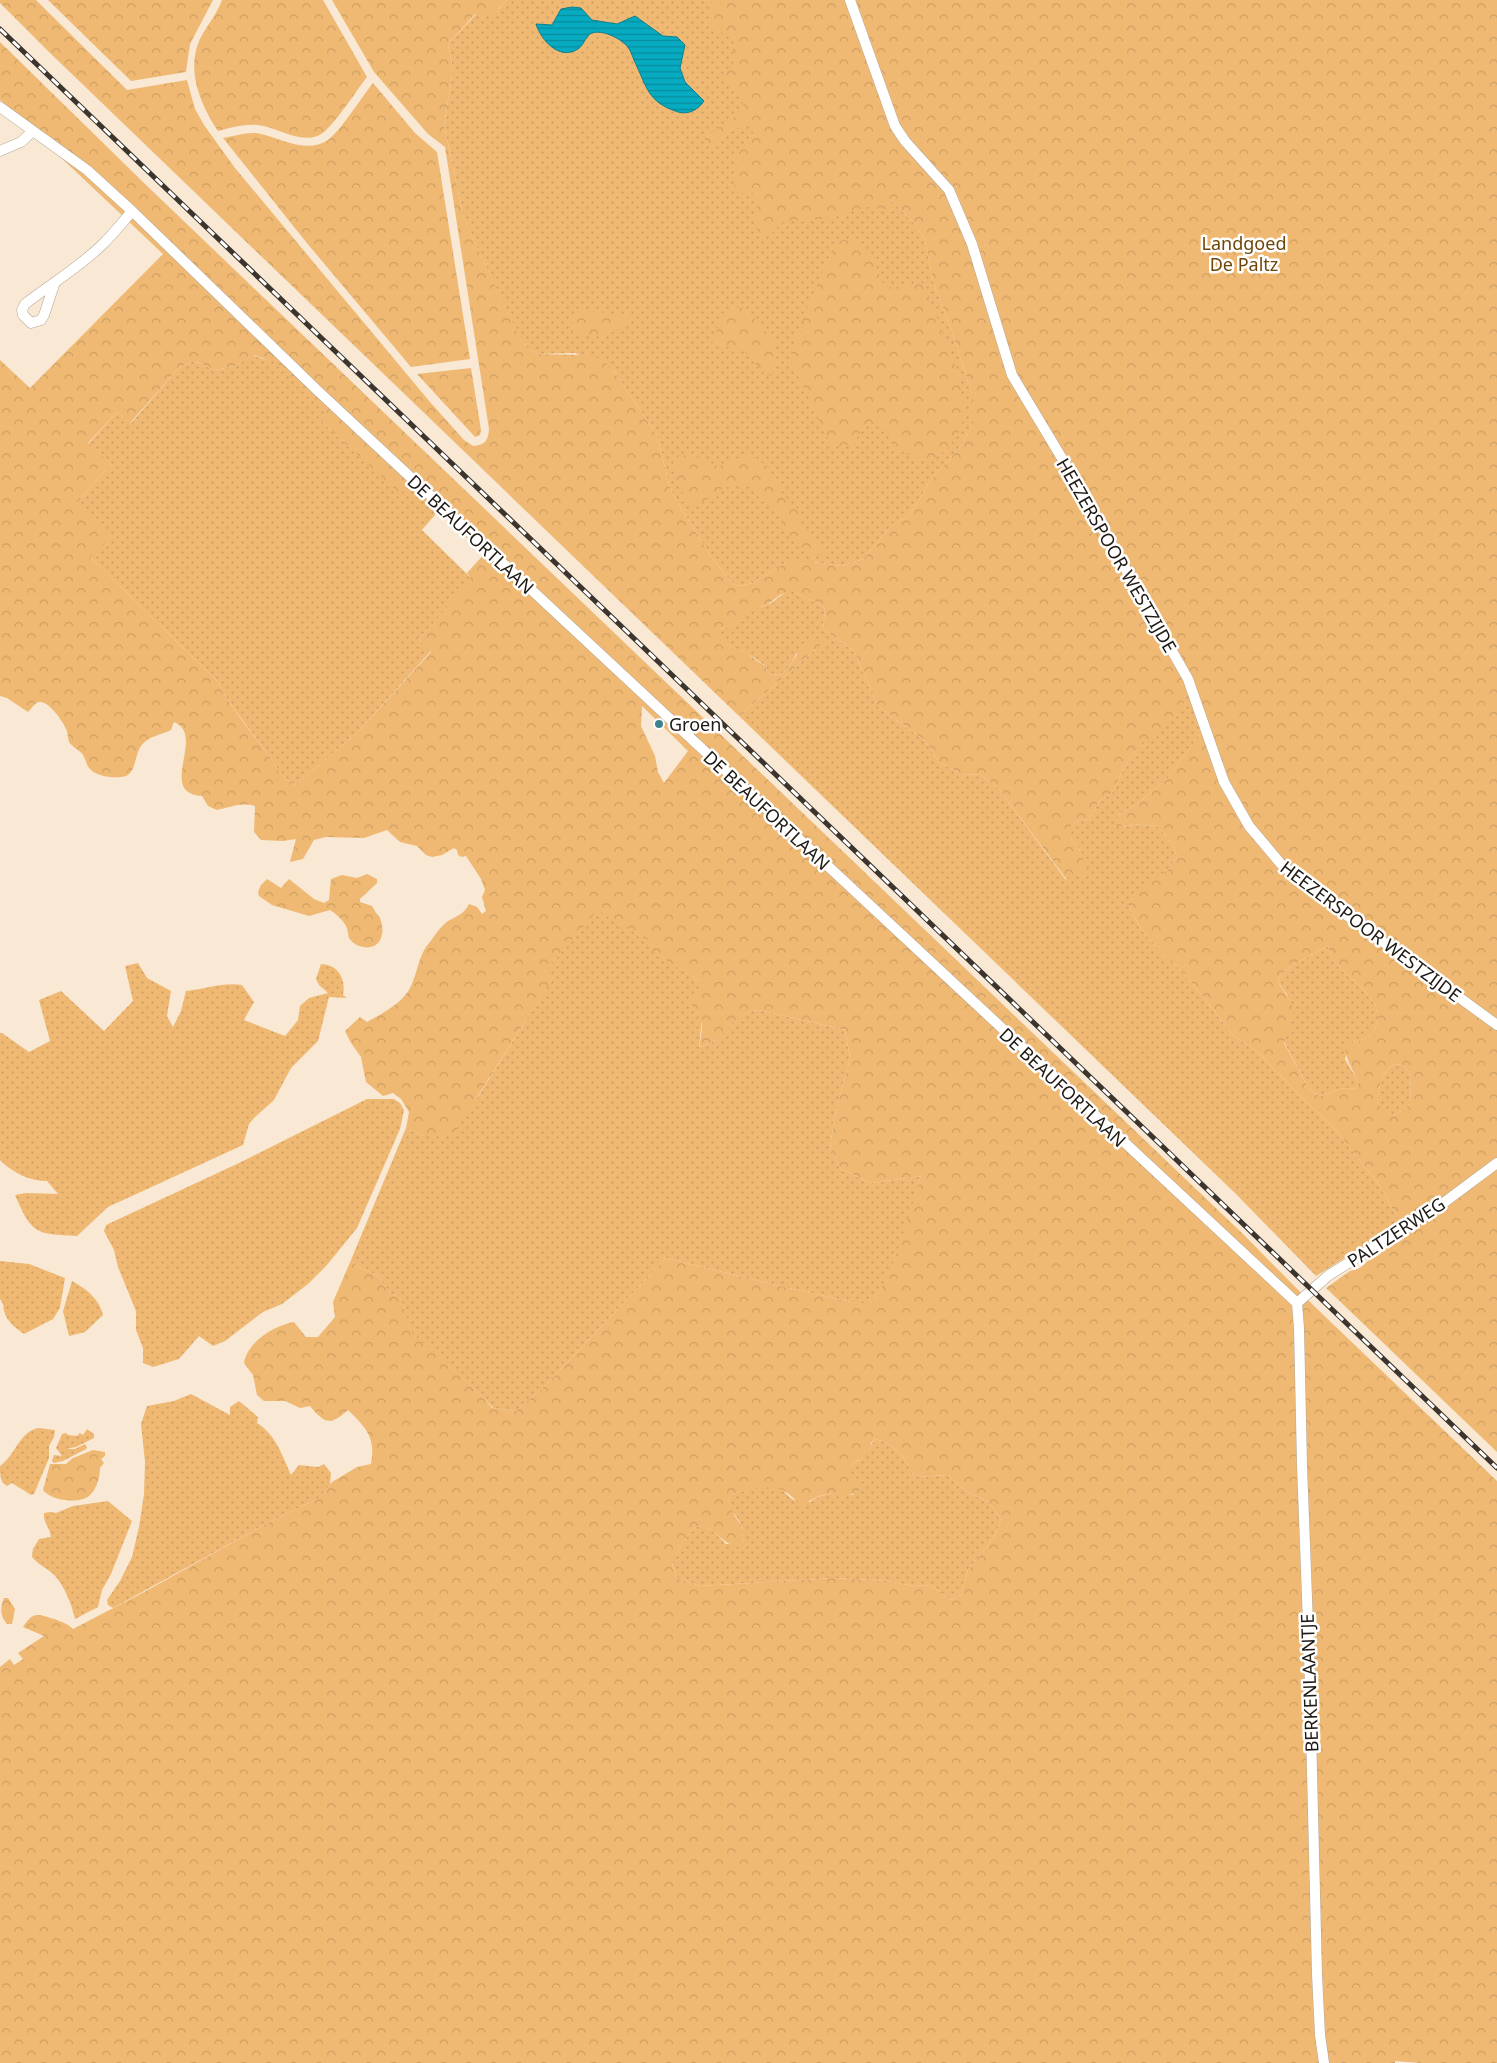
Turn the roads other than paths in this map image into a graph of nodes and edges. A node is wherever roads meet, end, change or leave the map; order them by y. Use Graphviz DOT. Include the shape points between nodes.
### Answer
graph roads {
  1 [pos="850,0"];
  2 [pos="0,107"];
  3 [pos="33,131"];
  4 [pos="0,151"];
  5 [pos="132,211"];
  6 [pos="54,282"];
  7 [pos="1497,1024"];
  8 [pos="1497,1163"];
  9 [pos="1297,1303"];
  10 [pos="1324,2063"];
  1 -- 7 [label="street, HEEZERSPOOR WESTZIJDE" via="895,126 949,190 955,203 972,244 1012,375 1188,679 1224,782 1249,826 1281,864 1312,890"];
  2 -- 3 [label="street, DE BEAUFORTLAAN"];
  3 -- 4 [label="street" via="21,142"];
  3 -- 5 [label="street, DE BEAUFORTLAAN" via="87,170"];
  5 -- 6 [label="street" via="99,248"];
  5 -- 9 [label="street, DE BEAUFORTLAAN" via="318,391"];
  8 -- 9 [label="street, PALTZERWEG" via="1438,1207 1329,1275"];
  9 -- 10 [label="street, BERKENLAANTJE" via="1317,1974"];
}
